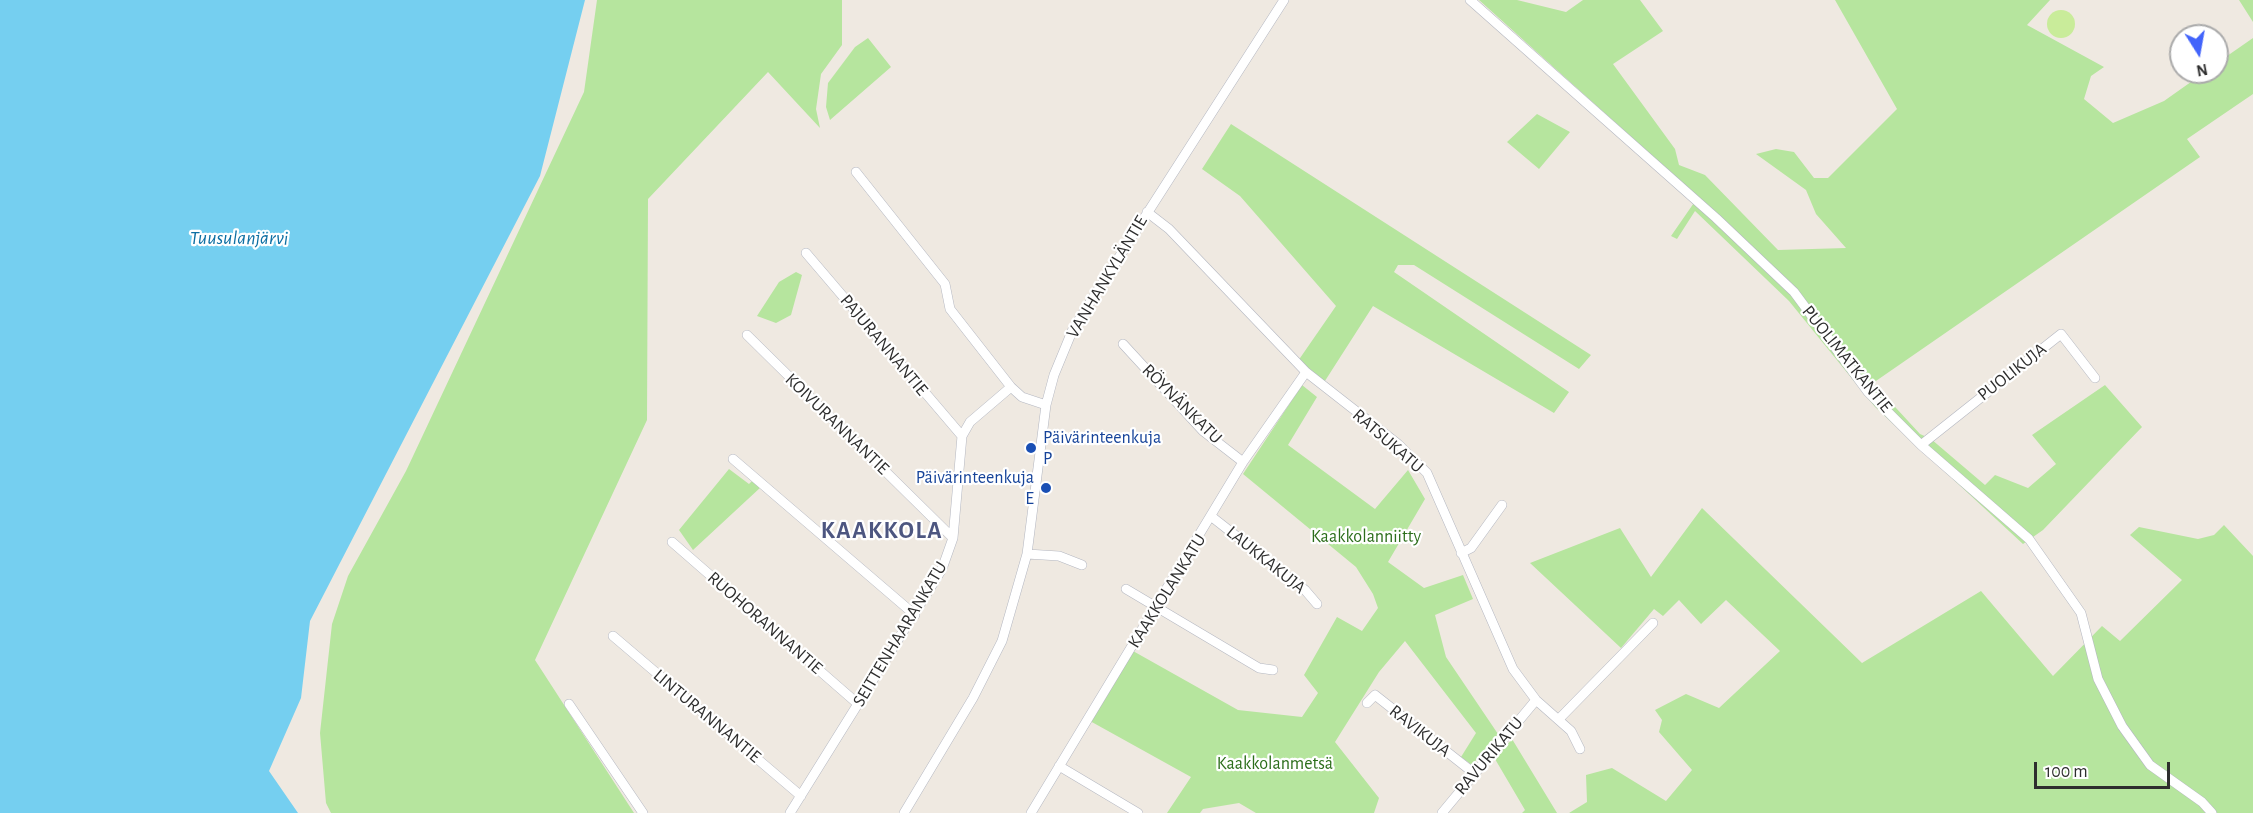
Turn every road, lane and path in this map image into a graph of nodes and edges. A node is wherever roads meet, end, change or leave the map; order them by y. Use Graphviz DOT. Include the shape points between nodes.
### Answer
graph roads {
  1 [pos="1284,0"];
  2 [pos="1470,0"];
  3 [pos="856,172"];
  4 [pos="1147,212"];
  5 [pos="806,253"];
  6 [pos="747,335"];
  7 [pos="1123,344"];
  8 [pos="1306,372"];
  9 [pos="2095,378"];
  10 [pos="1011,387"];
  11 [pos="1046,405"];
  12 [pos="962,436"];
  13 [pos="1921,445"];
  14 [pos="733,459"];
  15 [pos="1243,462"];
  16 [pos="1502,505"];
  17 [pos="1212,516"];
  18 [pos="953,538"];
  19 [pos="672,542"];
  20 [pos="1461,553"];
  21 [pos="1027,554"];
  22 [pos="1082,565"];
  23 [pos="1126,589"];
  24 [pos="1317,604"];
  25 [pos="1157,606"];
  26 [pos="915,615"];
  27 [pos="1653,624"];
  28 [pos="613,636"];
  29 [pos="1273,670"];
  30 [pos="1536,700"];
  31 [pos="1367,703"];
  32 [pos="569,704"];
  33 [pos="858,704"];
  34 [pos="1559,719"];
  35 [pos="1580,749"];
  36 [pos="1059,766"];
  37 [pos="1475,774"];
  38 [pos="801,796"];
  39 [pos="643,813"];
  40 [pos="790,813"];
  41 [pos="904,813"];
  42 [pos="1031,813"];
  43 [pos="1138,813"];
  44 [pos="1442,813"];
  45 [pos="2212,813"];
  1 -- 4 [label="street, VANHANKYLÄNTIE"];
  2 -- 13 [label="street, PUOLIMATKANTIE" via="1794,292 1868,392"];
  3 -- 10 [label="street" via="945,284 950,309"];
  4 -- 8 [label="street, RATSUKATU" via="1169,229"];
  4 -- 11 [label="street, VANHANKYLÄNTIE" via="1073,329"];
  5 -- 12 [label="street, PAJURANNANTIE"];
  6 -- 18 [label="street, KOIVURANNANTIE"];
  7 -- 15 [label="street, RÖYNÄNKATU" via="1203,431"];
  8 -- 15 [label="street, KAAKKOLANKATU"];
  8 -- 20 [label="street, RATSUKATU" via="1398,444 1427,473"];
  9 -- 13 [label="street, PUOLIKUJA" via="2061,334"];
  10 -- 11 [label="street" via="1022,397"];
  10 -- 12 [label="street" via="970,422"];
  11 -- 21 [label="street, VANHANKYLÄNTIE"];
  12 -- 18 [label="street, SEITTENHAARANKATU"];
  13 -- 45 [label="street, PUOLIMATKANTIE" via="2029,539 2081,613 2098,679 2122,726 2150,765"];
  14 -- 26 [label="street"];
  15 -- 17 [label="street, KAAKKOLANKATU"];
  16 -- 20 [label="street" via="1471,548"];
  17 -- 24 [label="street, LAUKKAKUJA" via="1305,590"];
  17 -- 25 [label="street, KAAKKOLANKATU"];
  18 -- 26 [label="street, SEITTENHAARANKATU" via="942,569"];
  19 -- 33 [label="street, RUOHORANNANTIE"];
  20 -- 30 [label="street, RATSUKATU" via="1509,660"];
  21 -- 22 [label="street" via="1059,556"];
  21 -- 41 [label="street, VANHANKYLÄNTIE" via="997,651"];
  23 -- 25 [label="street"];
  25 -- 29 [label="street" via="1259,668"];
  25 -- 36 [label="street, KAAKKOLANKATU"];
  26 -- 33 [label="street, SEITTENHAARANKATU"];
  27 -- 34 [label="street"];
  28 -- 38 [label="street, LINTURANNANTIE"];
  30 -- 34 [label="street, RATSUKATU"];
  30 -- 37 [label="street, RAVURIKATU"];
  31 -- 37 [label="street, RAVIKUJA" via="1375,695"];
  32 -- 39 [label="street"];
  33 -- 38 [label="street, SEITTENHAARANKATU"];
  34 -- 35 [label="street, RATSUKATU"];
  36 -- 42 [label="street, KAAKKOLANKATU"];
  36 -- 43 [label="street"];
  37 -- 44 [label="street, RAVURIKATU"];
  38 -- 40 [label="street, SEITTENHAARANKATU"];
}
